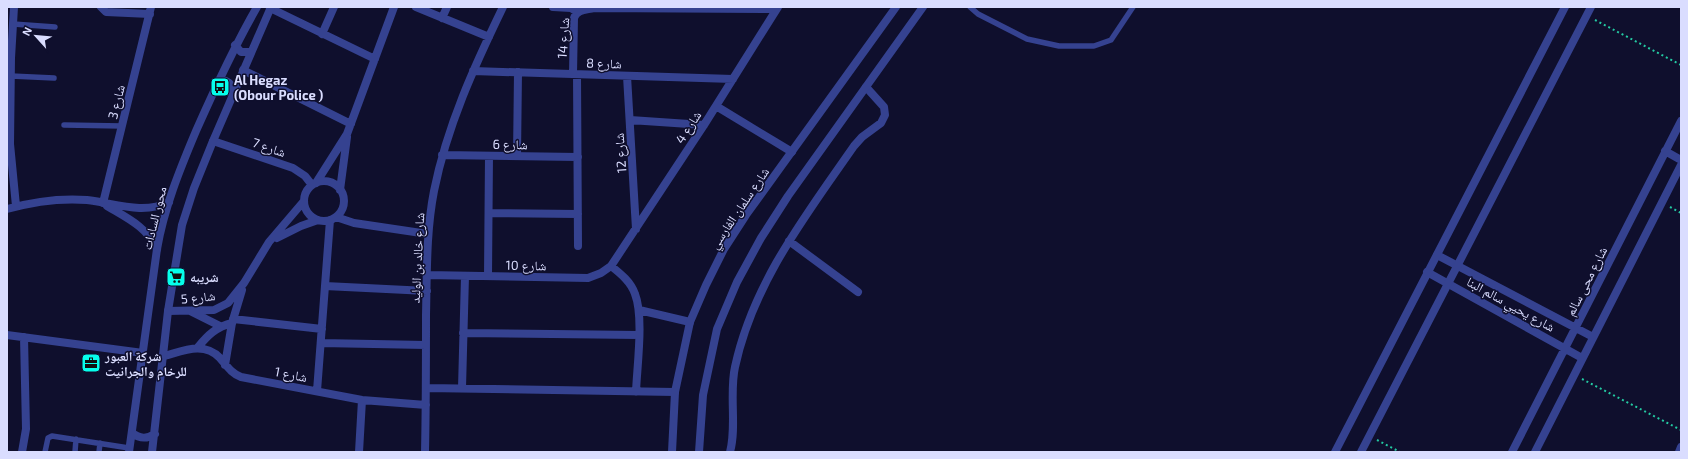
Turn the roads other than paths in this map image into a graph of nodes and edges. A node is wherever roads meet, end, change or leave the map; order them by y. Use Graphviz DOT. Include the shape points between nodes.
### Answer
graph roads {
  1 [pos="14,7"];
  2 [pos="101,7"];
  3 [pos="256,7"];
  4 [pos="334,7"];
  5 [pos="394,7"];
  6 [pos="416,7"];
  7 [pos="447,7"];
  8 [pos="503,7"];
  9 [pos="553,7"];
  10 [pos="896,7"];
  11 [pos="923,7"];
  12 [pos="970,7"];
  13 [pos="1133,7"];
  14 [pos="1565,7"];
  15 [pos="1591,7"];
  16 [pos="270,8"];
  17 [pos="594,8"];
  18 [pos="777,8"];
  19 [pos="150,11"];
  20 [pos="577,12"];
  21 [pos="442,18"];
  22 [pos="13,24"];
  23 [pos="54,27"];
  24 [pos="322,34"];
  25 [pos="489,37"];
  26 [pos="236,45"];
  27 [pos="251,52"];
  28 [pos="9,58"];
  29 [pos="375,59"];
  30 [pos="243,70"];
  31 [pos="473,71"];
  32 [pos="518,72"];
  33 [pos="575,74"];
  34 [pos="11,76"];
  35 [pos="627,76"];
  36 [pos="54,78"];
  37 [pos="733,79"];
  38 [pos="218,81"];
  39 [pos="866,87"];
  40 [pos="232,94"];
  41 [pos="716,106"];
  42 [pos="630,120"];
  43 [pos="1681,121"];
  44 [pos="351,124"];
  45 [pos="64,125"];
  46 [pos="704,125"];
  47 [pos="122,126"];
  48 [pos="347,134"];
  49 [pos="1677,138"];
  50 [pos="213,140"];
  51 [pos="9,144"];
  52 [pos="1665,151"];
  53 [pos="792,152"];
  54 [pos="442,155"];
  55 [pos="489,156"];
  56 [pos="518,156"];
  57 [pos="578,157"];
  58 [pos="1681,160"];
  59 [pos="1681,165"];
  60 [pos="314,184"];
  61 [pos="340,190"];
  62 [pos="304,201"];
  63 [pos="169,202"];
  64 [pos="103,203"];
  65 [pos="16,206"];
  66 [pos="7,209"];
  67 [pos="489,214"];
  68 [pos="578,214"];
  69 [pos="333,219"];
  70 [pos="318,220"];
  71 [pos="636,229"];
  72 [pos="428,234"];
  73 [pos="789,241"];
  74 [pos="269,242"];
  75 [pos="578,246"];
  76 [pos="157,249"];
  77 [pos="1437,254"];
  78 [pos="618,258"];
  79 [pos="1457,265"];
  80 [pos="611,266"];
  81 [pos="1427,272"];
  82 [pos="427,276"];
  83 [pos="464,276"];
  84 [pos="488,276"];
  85 [pos="244,283"];
  86 [pos="1447,283"];
  87 [pos="325,286"];
  88 [pos="427,291"];
  89 [pos="858,292"];
  90 [pos="639,310"];
  91 [pos="190,311"];
  92 [pos="168,312"];
  93 [pos="232,321"];
  94 [pos="690,322"];
  95 [pos="220,326"];
  96 [pos="1575,328"];
  97 [pos="322,329"];
  98 [pos="463,333"];
  99 [pos="639,335"];
  100 [pos="7,336"];
  101 [pos="24,337"];
  102 [pos="1593,337"];
  103 [pos="321,343"];
  104 [pos="426,345"];
  105 [pos="198,347"];
  106 [pos="1565,348"];
  107 [pos="143,353"];
  108 [pos="164,356"];
  109 [pos="1582,358"];
  110 [pos="225,365"];
  111 [pos="426,388"];
  112 [pos="462,388"];
  113 [pos="317,391"];
  114 [pos="636,392"];
  115 [pos="675,392"];
  116 [pos="362,400"];
  117 [pos="426,405"];
  118 [pos="132,432"];
  119 [pos="155,434"];
  120 [pos="76,440"];
  121 [pos="100,443"];
  122 [pos="1681,447"];
  123 [pos="129,450"];
  124 [pos="22,452"];
  125 [pos="45,452"];
  126 [pos="75,452"];
  127 [pos="99,452"];
  128 [pos="152,452"];
  129 [pos="359,452"];
  130 [pos="425,452"];
  131 [pos="672,452"];
  132 [pos="699,452"];
  133 [pos="730,452"];
  134 [pos="1335,452"];
  135 [pos="1361,452"];
  136 [pos="1512,452"];
  137 [pos="1535,452"];
  138 [pos="1679,452"];
  1 -- 22 [label="street"];
  2 -- 19 [label="street" via="106,12"];
  3 -- 26 [label="street, محور السادات"];
  4 -- 24 [label="street"];
  5 -- 29 [label="street"];
  6 -- 21 [label="street"];
  7 -- 21 [label="street"];
  8 -- 25 [label="street, شارع خالد بن الوليد"];
  9 -- 20 [label="street" via="571,8"];
  10 -- 53 [label="street, شارع سلمان الفارسي"];
  11 -- 39 [label="street"];
  12 -- 13 [label="lane" via="978,14 1027,39 1059,46 1094,46 1111,40"];
  14 -- 77 [label="street"];
  15 -- 79 [label="street"];
  16 -- 24 [label="street"];
  16 -- 27 [label="street"];
  17 -- 18 [label="street, شارع 14"];
  17 -- 20 [label="street, شارع 14"];
  18 -- 37 [label="street, شارع 4"];
  19 -- 47 [label="street, شارع 3"];
  20 -- 33 [label="street, شارع 14" via="574,18"];
  21 -- 25 [label="street"];
  22 -- 23 [label="lane"];
  22 -- 28 [label="street"];
  24 -- 29 [label="street"];
  25 -- 31 [label="street, شارع خالد بن الوليد"];
  26 -- 27 [label="street" via="241,52"];
  26 -- 38 [label="street, محور السادات"];
  27 -- 30 [label="street"];
  28 -- 34 [label="street"];
  29 -- 44 [label="street"];
  30 -- 40 [label="street"];
  30 -- 44 [label="street"];
  31 -- 32 [label="street, شارع 8"];
  31 -- 54 [label="street, شارع خالد بن الوليد"];
  32 -- 33 [label="street, شارع 8"];
  32 -- 56 [label="street"];
  33 -- 35 [label="street, شارع 8"];
  33 -- 57 [label="street, شارع 14"];
  34 -- 36 [label="lane"];
  34 -- 51 [label="street"];
  35 -- 37 [label="street, شارع 8"];
  35 -- 42 [label="street, شارع 12"];
  37 -- 41 [label="street, شارع 4"];
  38 -- 40 [label="street" via="227,81 233,89"];
  38 -- 63 [label="street, محور السادات"];
  39 -- 73 [label="street" via="884,107 885,115 881,123 854,146"];
  39 -- 132 [label="street" via="784,202 737,282 717,328 703,395"];
  40 -- 50 [label="street"];
  41 -- 46 [label="street, شارع 4"];
  41 -- 53 [label="street"];
  42 -- 46 [label="street"];
  42 -- 71 [label="street, شارع 12"];
  43 -- 49 [label="street, شارع محى سالم"];
  44 -- 48 [label="street"];
  45 -- 47 [label="lane"];
  46 -- 71 [label="street, شارع 4"];
  47 -- 64 [label="street, شارع 3"];
  48 -- 60 [label="street"];
  48 -- 61 [label="street"];
  49 -- 52 [label="street, شارع محى سالم"];
  50 -- 60 [label="street, شارع 7" via="293,168"];
  50 -- 92 [label="street" via="182,225"];
  51 -- 65 [label="street"];
  52 -- 58 [label="street"];
  52 -- 96 [label="street, شارع محى سالم"];
  53 -- 94 [label="street, شارع سلمان الفارسي" via="724,249"];
  54 -- 55 [label="street, شارع 6"];
  54 -- 72 [label="street, شارع خالد بن الوليد"];
  55 -- 56 [label="street, شارع 6"];
  55 -- 67 [label="street"];
  56 -- 57 [label="street, شارع 6"];
  57 -- 68 [label="street, شارع 14"];
  59 -- 102 [label="street"];
  60 -- 61 [label="street" via="332,183"];
  60 -- 62 [label="street" via="308,190"];
  61 -- 69 [label="street" via="344,198 343,207"];
  62 -- 70 [label="street" via="308,213"];
  62 -- 74 [label="street, شارع 5"];
  63 -- 64 [label="street" via="147,209"];
  63 -- 76 [label="street, محور السادات"];
  64 -- 65 [label="street" via="69,200"];
  64 -- 76 [label="street" via="142,228 149,234"];
  65 -- 66 [label="street"];
  67 -- 68 [label="street"];
  67 -- 84 [label="street"];
  68 -- 75 [label="street, شارع 14"];
  69 -- 70 [label="street"];
  69 -- 72 [label="street"];
  69 -- 87 [label="street"];
  70 -- 74 [label="street, شارع 5"];
  71 -- 78 [label="street, شارع 4"];
  72 -- 82 [label="street, شارع خالد بن الوليد"];
  73 -- 89 [label="street"];
  73 -- 133 [label="street" via="766,279 748,322 735,368"];
  74 -- 85 [label="street, شارع 5"];
  76 -- 107 [label="street, محور السادات"];
  77 -- 79 [label="street, شارع يحيي سالم البنا"];
  77 -- 81 [label="street"];
  78 -- 80 [label="street, شارع 10"];
  79 -- 86 [label="street"];
  79 -- 96 [label="street, شارع يحيي سالم البنا"];
  80 -- 84 [label="street, شارع 10" via="588,278"];
  80 -- 90 [label="street" via="625,278 635,293"];
  81 -- 86 [label="street, شارع يحيي سالم البنا"];
  81 -- 134 [label="street"];
  82 -- 83 [label="street, شارع 10"];
  82 -- 88 [label="street, شارع خالد بن الوليد"];
  83 -- 84 [label="street, شارع 10"];
  83 -- 98 [label="street"];
  85 -- 91 [label="street, شارع 5" via="222,308"];
  85 -- 93 [label="street"];
  86 -- 106 [label="street, شارع يحيي سالم البنا"];
  86 -- 135 [label="street"];
  87 -- 88 [label="street"];
  87 -- 97 [label="street"];
  88 -- 104 [label="street, شارع خالد بن الوليد"];
  90 -- 94 [label="street"];
  90 -- 99 [label="street"];
  91 -- 92 [label="street, شارع 5"];
  91 -- 95 [label="street"];
  92 -- 108 [label="street"];
  93 -- 95 [label="street"];
  93 -- 97 [label="street"];
  93 -- 110 [label="street"];
  94 -- 115 [label="street, شارع سلمان الفارسي"];
  95 -- 105 [label="street"];
  96 -- 102 [label="street, شارع يحيي سالم البنا"];
  96 -- 106 [label="street, شارع محى سالم"];
  97 -- 103 [label="street"];
  98 -- 99 [label="street"];
  98 -- 112 [label="street"];
  99 -- 114 [label="street"];
  100 -- 101 [label="street"];
  101 -- 107 [label="street"];
  101 -- 124 [label="street" via="26,429"];
  102 -- 109 [label="street"];
  103 -- 104 [label="street"];
  103 -- 113 [label="street"];
  104 -- 111 [label="street, شارع خالد بن الوليد"];
  105 -- 108 [label="street"];
  105 -- 110 [label="street, شارع 1" via="214,353"];
  106 -- 109 [label="street, شارع يحيي سالم البنا"];
  106 -- 136 [label="street, شارع محى سالم"];
  107 -- 118 [label="street, محور السادات"];
  108 -- 119 [label="street"];
  109 -- 137 [label="street"];
  110 -- 113 [label="street, شارع 1" via="241,377"];
  111 -- 112 [label="street"];
  111 -- 117 [label="street, شارع خالد بن الوليد"];
  112 -- 114 [label="street"];
  113 -- 116 [label="street, شارع 1"];
  114 -- 115 [label="street"];
  115 -- 131 [label="street, شارع سلمان الفارسي"];
  116 -- 117 [label="street, شارع 1"];
  116 -- 129 [label="street"];
  117 -- 130 [label="street, شارع خالد بن الوليد"];
  118 -- 119 [label="street" via="141,438"];
  118 -- 123 [label="street, محور السادات"];
  119 -- 128 [label="street"];
  120 -- 121 [label="lane"];
  120 -- 125 [label="lane" via="50,436"];
  120 -- 126 [label="lane"];
  121 -- 123 [label="lane"];
  121 -- 127 [label="lane"];
  122 -- 138 [label="street"];
}
